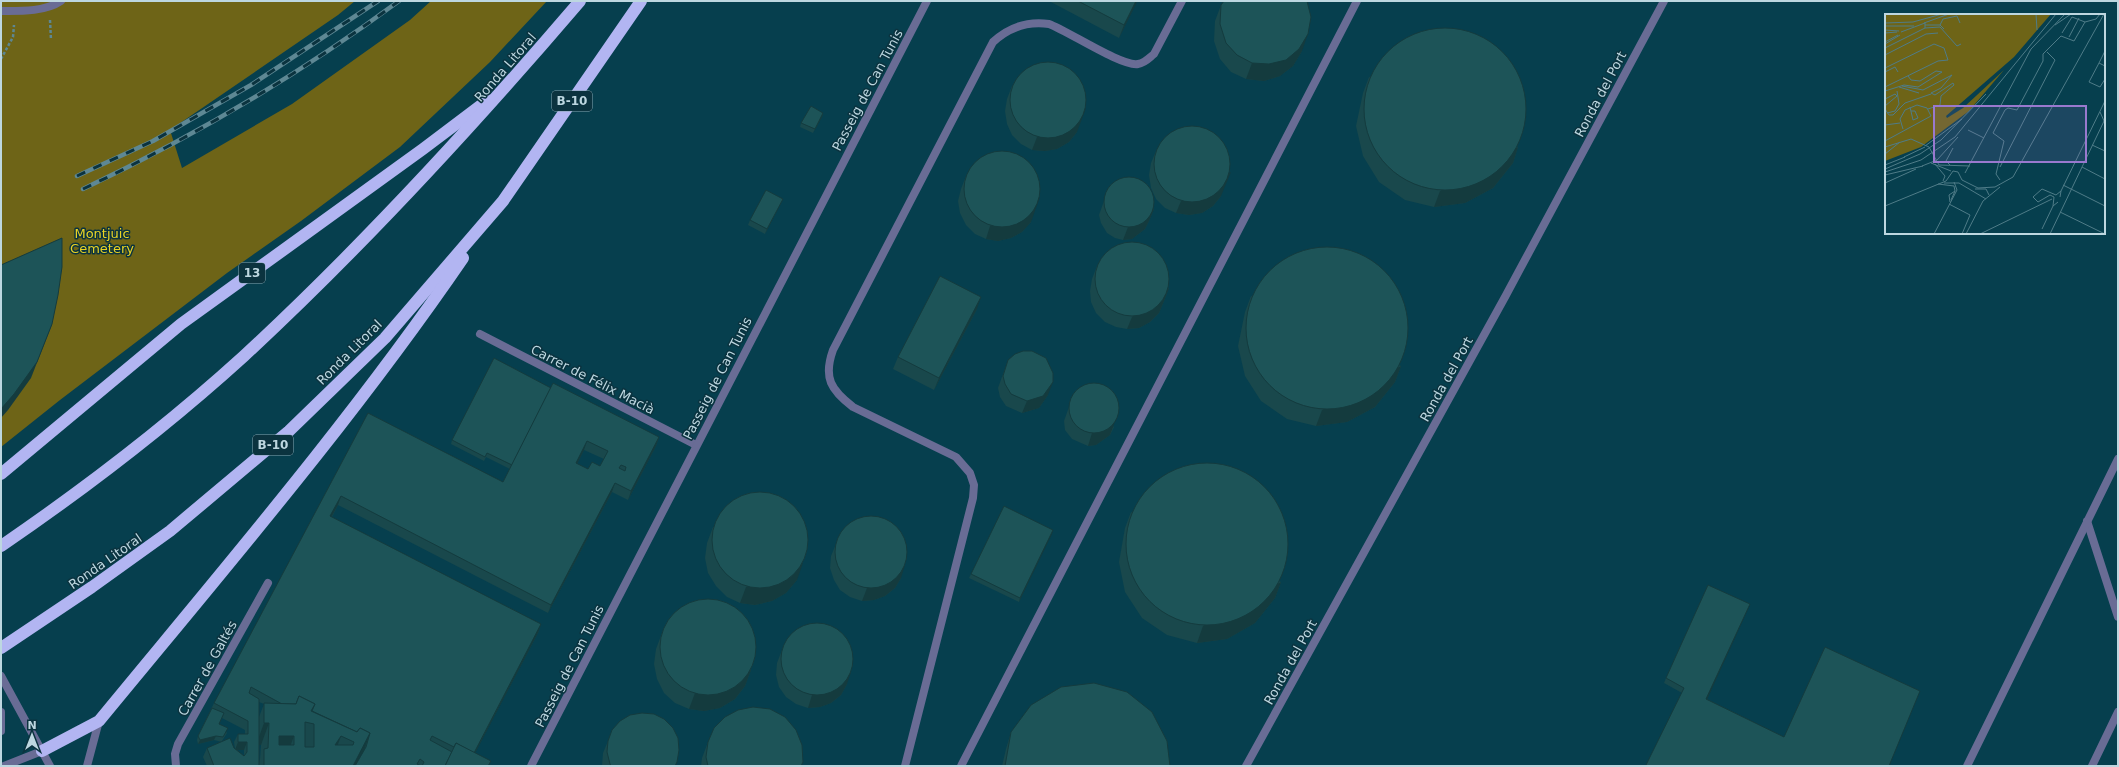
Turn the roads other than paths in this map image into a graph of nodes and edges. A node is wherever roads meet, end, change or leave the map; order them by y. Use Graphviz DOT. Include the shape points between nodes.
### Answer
graph roads {
  1 [pos="61,1"];
  2 [pos="580,1"];
  3 [pos="642,1"];
  4 [pos="927,1"];
  5 [pos="1182,1"];
  6 [pos="1357,1"];
  7 [pos="1664,1"];
  8 [pos="1,12"];
  9 [pos="511,82"];
  10 [pos="503,201"];
  11 [pos="480,334"];
  12 [pos="696,446"];
  13 [pos="2118,459"];
  14 [pos="1,474"];
  15 [pos="2087,521"];
  16 [pos="1,546"];
  17 [pos="268,583"];
  18 [pos="2118,616"];
  19 [pos="3,647"];
  20 [pos="1,676"];
  21 [pos="1,712"];
  22 [pos="2118,712"];
  23 [pos="99,721"];
  24 [pos="1,731"];
  25 [pos="42,751"];
  26 [pos="4,766"];
  27 [pos="50,766"];
  28 [pos="87,766"];
  29 [pos="176,766"];
  30 [pos="531,766"];
  31 [pos="905,766"];
  32 [pos="961,766"];
  33 [pos="1246,766"];
  34 [pos="1967,766"];
  35 [pos="2092,766"];
  1 -- 8 [label="street" via="25,10"];
  2 -- 9 [label="highway, Ronda Litoral"];
  3 -- 10 [label="highway, Ronda Litoral / B-10"];
  4 -- 12 [label="street, Passeig de Can Tunis"];
  5 -- 31 [label="street" via="1154,54 1138,64 1122,62 1048,24 1023,24 1001,34 993,42 832,350 827,371 834,390 843,399 853,407 956,457 970,473 974,485 973,498"];
  6 -- 32 [label="street"];
  7 -- 33 [label="street, Ronda del Port" via="1505,297"];
  9 -- 14 [label="highway, 13" via="181,324 27,455"];
  9 -- 16 [label="highway, Ronda Litoral" via="404,198 242,357 103,473"];
  10 -- 19 [label="highway, Ronda Litoral / B-10" via="385,338 289,431 170,531 92,588"];
  10 -- 23 [label="highway" via="421,320 370,388"];
  11 -- 12 [label="street, Carrer de Félix Macià"];
  12 -- 30 [label="street, Passeig de Can Tunis"];
  13 -- 15 [label="street"];
  15 -- 18 [label="street"];
  15 -- 34 [label="street"];
  17 -- 29 [label="street, Carrer de Galtés" via="178,744 175,754"];
  20 -- 25 [label="street"];
  21 -- 24 [label="street"];
  22 -- 35 [label="street"];
  23 -- 25 [label="highway"];
  23 -- 28 [label="street"];
  25 -- 26 [label="street"];
  25 -- 27 [label="street"];
}
